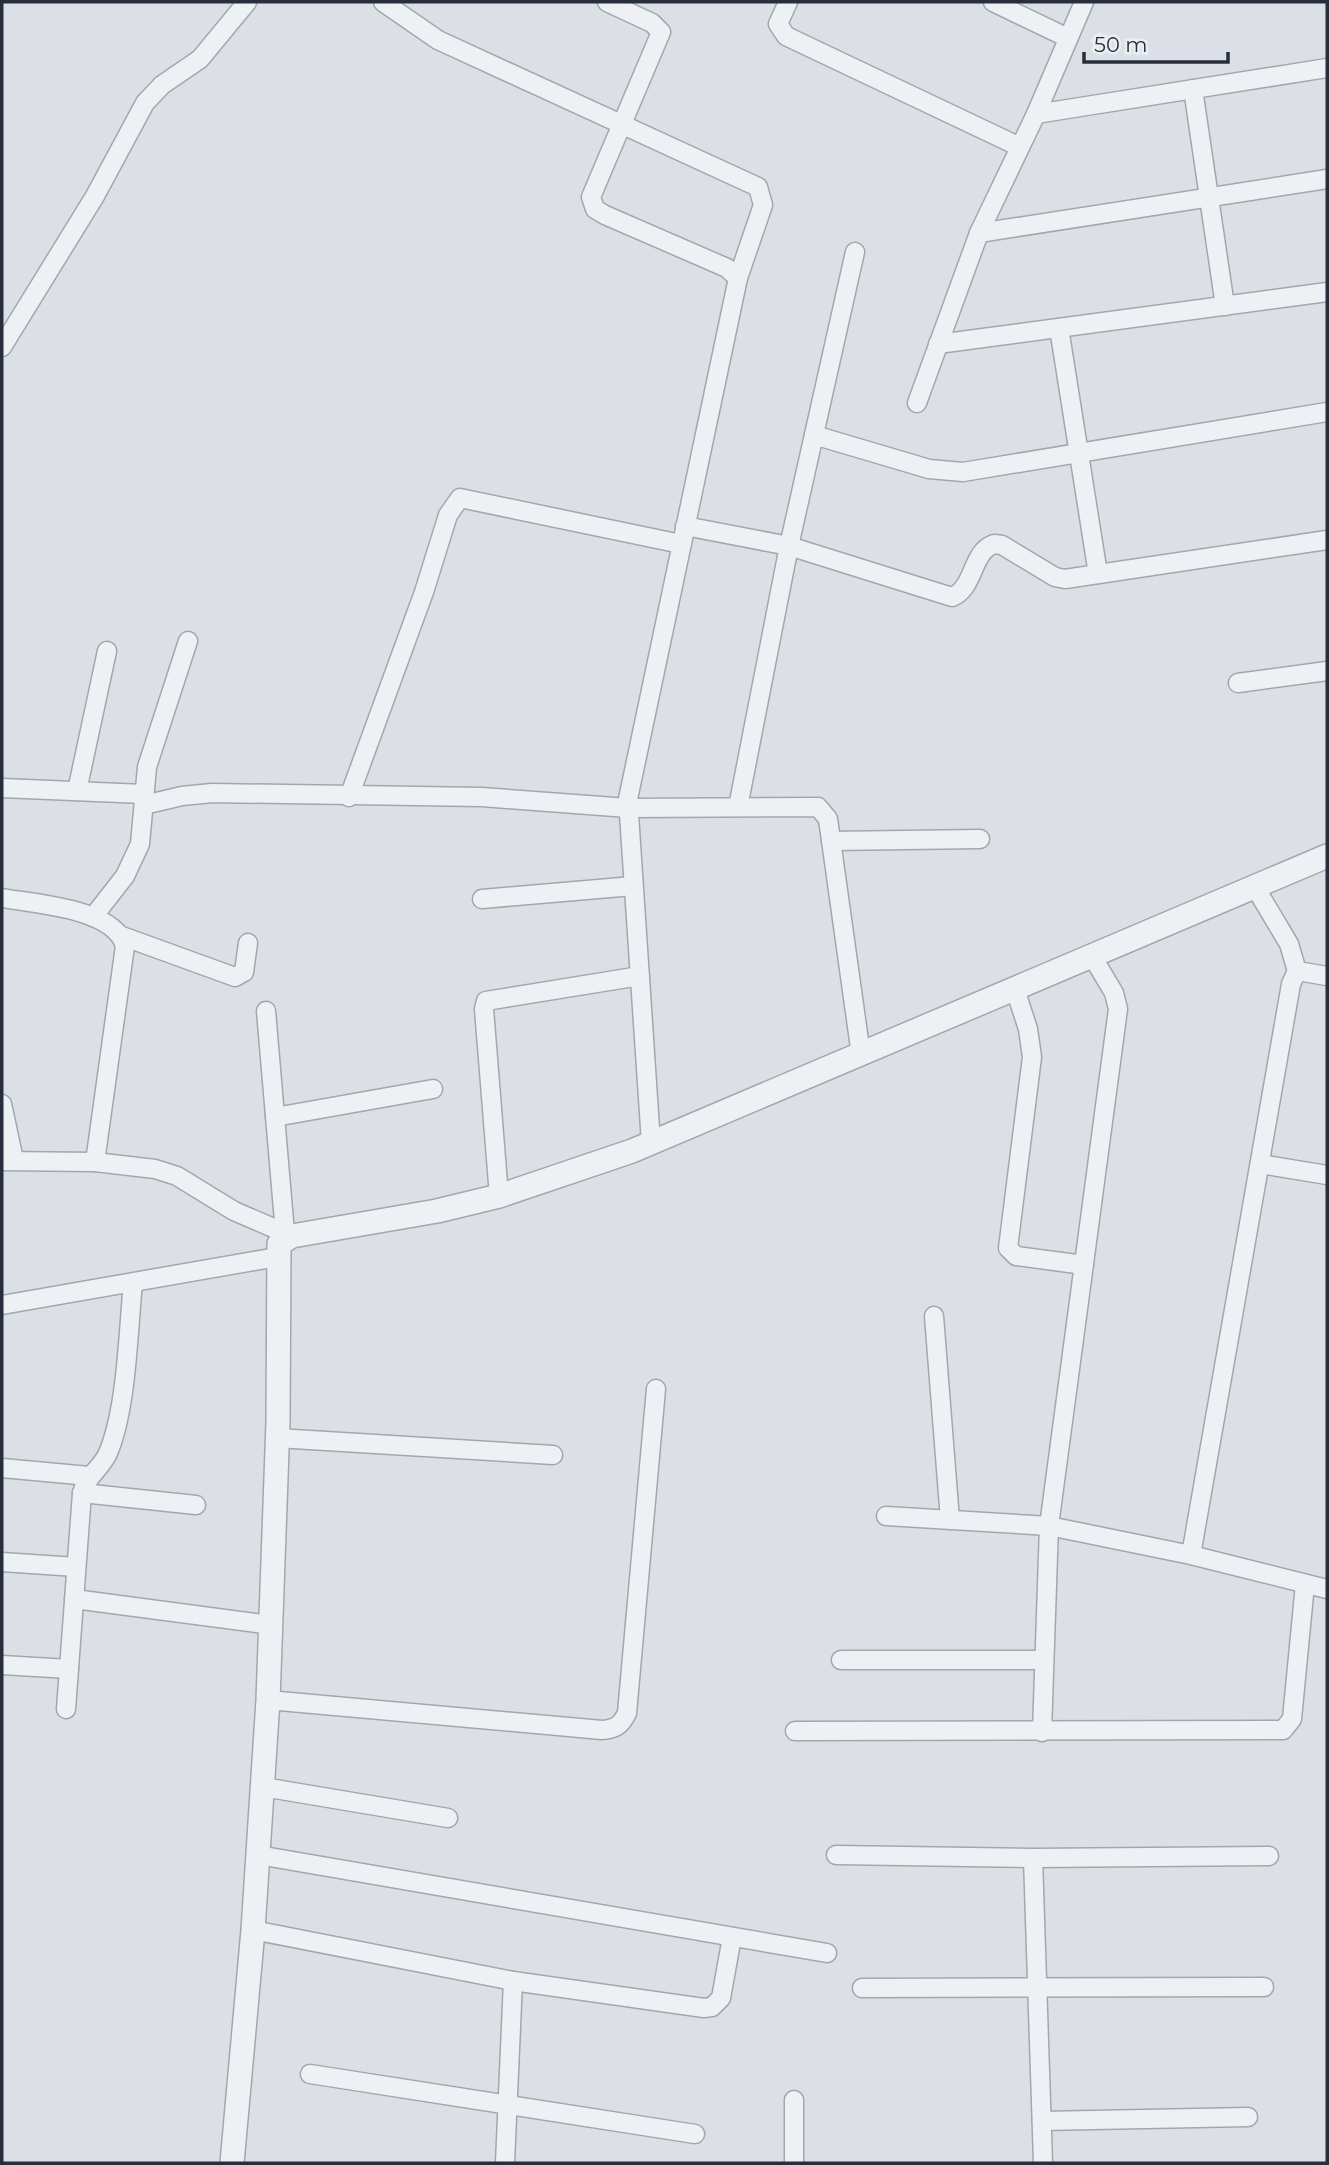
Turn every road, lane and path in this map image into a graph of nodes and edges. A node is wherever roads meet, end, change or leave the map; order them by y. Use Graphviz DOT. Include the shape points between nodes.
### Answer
graph roads {
  1 [pos="247,2"];
  2 [pos="383,2"];
  3 [pos="607,2"];
  4 [pos="788,2"];
  5 [pos="993,2"];
  6 [pos="1084,2"];
  7 [pos="1068,38"];
  8 [pos="1327,68"];
  9 [pos="1193,89"];
  10 [pos="1036,114"];
  11 [pos="621,126"];
  12 [pos="1020,147"];
  13 [pos="1327,180"];
  14 [pos="1208,198"];
  15 [pos="979,233"];
  16 [pos="855,252"];
  17 [pos="738,278"];
  18 [pos="1327,292"];
  19 [pos="1225,306"];
  20 [pos="1059,328"];
  21 [pos="938,344"];
  22 [pos="2,347"];
  23 [pos="917,403"];
  24 [pos="1327,412"];
  25 [pos="814,435"];
  26 [pos="1079,453"];
  27 [pos="683,535"];
  28 [pos="1327,540"];
  29 [pos="789,546"];
  30 [pos="1098,574"];
  31 [pos="188,641"];
  32 [pos="107,651"];
  33 [pos="1327,671"];
  34 [pos="1238,683"];
  35 [pos="2,788"];
  36 [pos="77,791"];
  37 [pos="349,797"];
  38 [pos="144,799"];
  39 [pos="738,807"];
  40 [pos="628,808"];
  41 [pos="980,839"];
  42 [pos="831,841"];
  43 [pos="1327,856"];
  44 [pos="633,886"];
  45 [pos="1255,887"];
  46 [pos="2,898"];
  47 [pos="482,899"];
  48 [pos="93,917"];
  49 [pos="122,936"];
  50 [pos="248,943"];
  51 [pos="1092,956"];
  52 [pos="1297,971"];
  53 [pos="640,976"];
  54 [pos="1327,976"];
  55 [pos="1014,989"];
  56 [pos="266,1011"];
  57 [pos="861,1055"];
  58 [pos="433,1089"];
  59 [pos="2,1104"];
  60 [pos="275,1117"];
  61 [pos="651,1143"];
  62 [pos="8,1160"];
  63 [pos="95,1162"];
  64 [pos="1260,1164"];
  65 [pos="1327,1175"];
  66 [pos="499,1196"];
  67 [pos="288,1235"];
  68 [pos="277,1257"];
  69 [pos="1084,1265"];
  70 [pos="133,1283"];
  71 [pos="2,1305"];
  72 [pos="934,1316"];
  73 [pos="656,1388"];
  74 [pos="277,1438"];
  75 [pos="552,1455"];
  76 [pos="2,1468"];
  77 [pos="85,1484"];
  78 [pos="196,1505"];
  79 [pos="886,1516"];
  80 [pos="950,1520"];
  81 [pos="1049,1526"];
  82 [pos="1191,1555"];
  83 [pos="2,1562"];
  84 [pos="76,1567"];
  85 [pos="1305,1584"];
  86 [pos="1327,1589"];
  87 [pos="74,1600"];
  88 [pos="271,1625"];
  89 [pos="841,1660"];
  90 [pos="1044,1660"];
  91 [pos="2,1665"];
  92 [pos="69,1669"];
  93 [pos="268,1700"];
  94 [pos="66,1709"];
  95 [pos="795,1731"];
  96 [pos="1042,1732"];
  97 [pos="263,1787"];
  98 [pos="448,1818"];
  99 [pos="258,1855"];
  100 [pos="836,1856"];
  101 [pos="1269,1856"];
  102 [pos="1033,1858"];
  103 [pos="253,1930"];
  104 [pos="732,1937"];
  105 [pos="827,1953"];
  106 [pos="513,1981"];
  107 [pos="862,1987"];
  108 [pos="1264,1987"];
  109 [pos="1038,1988"];
  110 [pos="310,2074"];
  111 [pos="794,2100"];
  112 [pos="508,2105"];
  113 [pos="1248,2117"];
  114 [pos="1042,2121"];
  115 [pos="695,2134"];
  116 [pos="232,2163"];
  117 [pos="505,2163"];
  118 [pos="794,2163"];
  119 [pos="1043,2163"];
  1 -- 22 [label="street" via="200,59 145,103 95,196"];
  2 -- 11 [label="street" via="438,40"];
  3 -- 11 [label="street" via="661,32"];
  4 -- 12 [label="street" via="778,24 786,36"];
  5 -- 7 [label="street"];
  6 -- 7 [label="street"];
  7 -- 10 [label="street"];
  8 -- 9 [label="street"];
  9 -- 10 [label="street"];
  9 -- 14 [label="street"];
  10 -- 12 [label="street"];
  11 -- 17 [label="street" via="758,187 763,205"];
  11 -- 17 [label="street" via="591,197 595,209 727,268"];
  12 -- 15 [label="street"];
  13 -- 14 [label="street"];
  14 -- 15 [label="street"];
  14 -- 19 [label="street"];
  15 -- 21 [label="street"];
  16 -- 25 [label="street"];
  17 -- 27 [label="street"];
  18 -- 19 [label="street"];
  19 -- 20 [label="street"];
  20 -- 21 [label="street"];
  20 -- 26 [label="street"];
  21 -- 23 [label="street"];
  24 -- 26 [label="street"];
  25 -- 26 [label="street" via="947,473"];
  25 -- 29 [label="street"];
  26 -- 30 [label="street"];
  27 -- 29 [label="street"];
  27 -- 37 [label="street" via="460,498 448,515"];
  27 -- 40 [label="street"];
  28 -- 30 [label="street"];
  29 -- 30 [label="street" via="952,597 960,594 983,550 994,544 1055,578"];
  29 -- 39 [label="street"];
  31 -- 38 [label="street" via="150,757"];
  32 -- 36 [label="street"];
  33 -- 34 [label="street"];
  35 -- 36 [label="street"];
  36 -- 38 [label="street"];
  37 -- 38 [label="street" via="212,793"];
  37 -- 40 [label="street" via="510,798"];
  38 -- 48 [label="street" via="144,828 134,860"];
  39 -- 40 [label="street"];
  39 -- 42 [label="street" via="818,807 828,819"];
  40 -- 44 [label="street"];
  41 -- 42 [label="street"];
  42 -- 57 [label="street"];
  43 -- 45 [label="street"];
  44 -- 47 [label="street"];
  44 -- 53 [label="street"];
  45 -- 51 [label="street"];
  45 -- 52 [label="street" via="1289,944"];
  46 -- 48 [label="street"];
  48 -- 49 [label="street"];
  49 -- 50 [label="street" via="235,977 244,972"];
  49 -- 63 [label="street" via="125,946"];
  51 -- 55 [label="street"];
  51 -- 69 [label="street" via="1118,1009"];
  52 -- 54 [label="street"];
  52 -- 64 [label="street"];
  53 -- 61 [label="street"];
  53 -- 66 [label="street" via="486,1001"];
  55 -- 57 [label="street"];
  55 -- 69 [label="street" via="1032,1058 1008,1248 1016,1256"];
  56 -- 60 [label="street"];
  57 -- 61 [label="street"];
  58 -- 60 [label="street"];
  59 -- 62 [label="street"];
  60 -- 67 [label="street"];
  61 -- 66 [label="street"];
  62 -- 63 [label="street"];
  63 -- 67 [label="street" via="138,1165 177,1176 233,1211"];
  64 -- 65 [label="street"];
  64 -- 82 [label="street"];
  66 -- 67 [label="street"];
  67 -- 68 [label="street" via="279,1244"];
  68 -- 70 [label="street"];
  68 -- 74 [label="street"];
  69 -- 81 [label="street"];
  70 -- 71 [label="street"];
  70 -- 77 [label="street" via="115,1423 108,1452"];
  72 -- 80 [label="street"];
  73 -- 93 [label="street" via="627,1713 621,1723 602,1730"];
  74 -- 75 [label="street"];
  74 -- 88 [label="street"];
  76 -- 77 [label="street"];
  77 -- 78 [label="street"];
  77 -- 84 [label="street"];
  79 -- 80 [label="street"];
  80 -- 81 [label="street"];
  81 -- 82 [label="street"];
  81 -- 90 [label="street"];
  82 -- 85 [label="street"];
  83 -- 84 [label="street"];
  84 -- 87 [label="street"];
  85 -- 86 [label="street"];
  85 -- 96 [label="street" via="1292,1719 1283,1730"];
  87 -- 88 [label="street"];
  87 -- 92 [label="street"];
  88 -- 93 [label="street"];
  89 -- 90 [label="street"];
  90 -- 96 [label="street"];
  91 -- 92 [label="street"];
  92 -- 94 [label="street"];
  93 -- 97 [label="street"];
  95 -- 96 [label="street"];
  97 -- 98 [label="street"];
  97 -- 99 [label="street"];
  99 -- 103 [label="street"];
  99 -- 104 [label="street"];
  100 -- 102 [label="street"];
  101 -- 102 [label="street"];
  102 -- 109 [label="street"];
  103 -- 106 [label="street"];
  103 -- 116 [label="street"];
  104 -- 105 [label="street"];
  104 -- 106 [label="street" via="721,1998 712,2007"];
  106 -- 112 [label="street"];
  107 -- 109 [label="street"];
  108 -- 109 [label="street"];
  109 -- 114 [label="street"];
  110 -- 112 [label="street"];
  111 -- 118 [label="street"];
  112 -- 115 [label="street"];
  112 -- 117 [label="street"];
  113 -- 114 [label="street"];
  114 -- 119 [label="street"];
}
